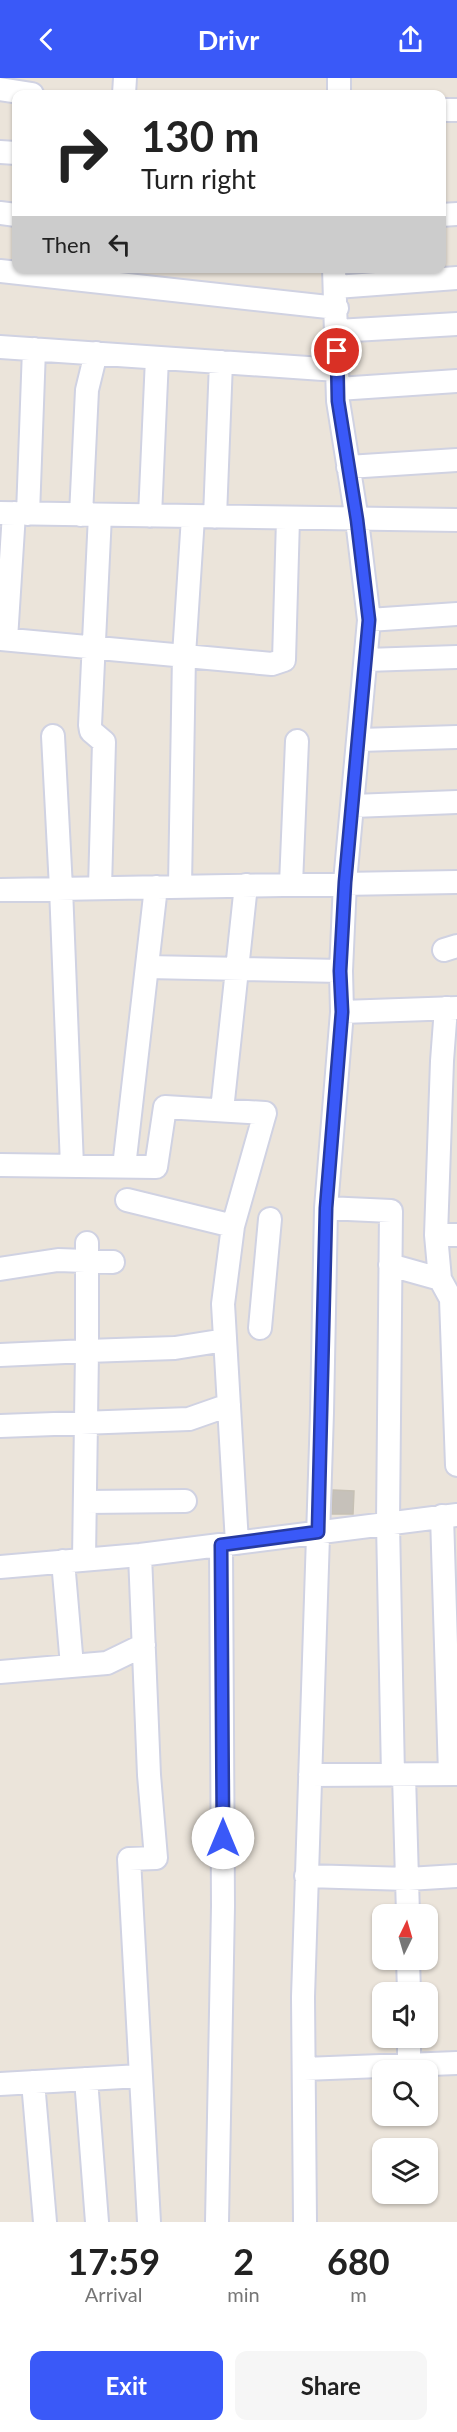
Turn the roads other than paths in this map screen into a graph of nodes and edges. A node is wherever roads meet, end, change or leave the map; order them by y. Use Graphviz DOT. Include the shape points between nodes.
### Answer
graph roads {
  1 [pos="40,273"];
  2 [pos="457,278"];
  3 [pos="336,288"];
  4 [pos="457,324"];
  5 [pos="337,331"];
  6 [pos="0,347"];
  7 [pos="34,349"];
  8 [pos="96,353"];
  9 [pos="157,358"];
  10 [pos="220,362"];
  11 [pos="338,380"];
  12 [pos="457,381"];
  13 [pos="457,460"];
  14 [pos="348,467"];
  15 [pos="14,513"];
  16 [pos="91,515"];
  17 [pos="150,516"];
  18 [pos="193,517"];
  19 [pos="215,517"];
  20 [pos="288,519"];
  21 [pos="357,520"];
  22 [pos="457,520"];
  23 [pos="457,614"];
  24 [pos="369,620"];
  25 [pos="3,639"];
  26 [pos="94,647"];
  27 [pos="184,655"];
  28 [pos="457,657"];
  29 [pos="366,660"];
  30 [pos="52,736"];
  31 [pos="457,737"];
  32 [pos="360,740"];
  33 [pos="297,741"];
  34 [pos="457,802"];
  35 [pos="353,806"];
  36 [pos="345,882"];
  37 [pos="457,882"];
  38 [pos="291,884"];
  39 [pos="246,885"];
  40 [pos="180,886"];
  41 [pos="156,887"];
  42 [pos="61,888"];
  43 [pos="100,888"];
  44 [pos="0,890"];
  45 [pos="147,967"];
  46 [pos="237,969"];
  47 [pos="340,971"];
  48 [pos="452,1008"];
  49 [pos="342,1012"];
  50 [pos="222,1110"];
  51 [pos="448,1155"];
  52 [pos="0,1165"];
  53 [pos="72,1166"];
  54 [pos="124,1167"];
  55 [pos="127,1200"];
  56 [pos="326,1208"];
  57 [pos="270,1220"];
  58 [pos="233,1226"];
  59 [pos="446,1235"];
  60 [pos="87,1252"];
  61 [pos="113,1262"];
  62 [pos="228,1263"];
  63 [pos="390,1265"];
  64 [pos="0,1269"];
  65 [pos="266,1270"];
  66 [pos="440,1279"];
  67 [pos="260,1328"];
  68 [pos="225,1340"];
  69 [pos="87,1351"];
  70 [pos="0,1355"];
  71 [pos="229,1405"];
  72 [pos="86,1422"];
  73 [pos="0,1426"];
  74 [pos="457,1466"];
  75 [pos="185,1501"];
  76 [pos="84,1502"];
  77 [pos="450,1516"];
  78 [pos="388,1523"];
  79 [pos="318,1532"];
  80 [pos="229,1544"];
  81 [pos="140,1555"];
  82 [pos="73,1560"];
  83 [pos="0,1567"];
  84 [pos="144,1645"];
  85 [pos="72,1666"];
  86 [pos="0,1672"];
  87 [pos="453,1774"];
  88 [pos="399,1775"];
  89 [pos="310,1776"];
  90 [pos="306,1876"];
  91 [pos="457,1876"];
  92 [pos="408,1879"];
  93 [pos="408,1904"];
  94 [pos="457,2063"];
  95 [pos="438,2064"];
  96 [pos="372,2066"];
  97 [pos="304,2069"];
  98 [pos="140,2076"];
  99 [pos="86,2079"];
  100 [pos="33,2082"];
  101 [pos="0,2084"];
  102 [pos="45,2222"];
  103 [pos="97,2222"];
  104 [pos="149,2222"];
  105 [pos="217,2222"];
  106 [pos="305,2222"];
  1 -- 3 [label="street"];
  2 -- 3 [label="street"];
  3 -- 5 [label="street"];
  4 -- 5 [label="street"];
  5 -- 11 [label="street"];
  6 -- 7 [label="street"];
  7 -- 8 [label="street"];
  7 -- 15 [label="street"];
  8 -- 9 [label="street"];
  8 -- 16 [label="street" via="87,390"];
  9 -- 10 [label="street"];
  9 -- 17 [label="street"];
  10 -- 11 [label="street"];
  10 -- 19 [label="street"];
  11 -- 12 [label="street"];
  11 -- 14 [label="street"];
  13 -- 14 [label="street"];
  14 -- 21 [label="street"];
  15 -- 16 [label="street"];
  15 -- 25 [label="street"];
  16 -- 17 [label="street"];
  16 -- 26 [label="street"];
  17 -- 18 [label="street"];
  18 -- 19 [label="street"];
  18 -- 27 [label="street"];
  19 -- 20 [label="street"];
  20 -- 21 [label="street"];
  20 -- 27 [label="street" via="284,660 272,664"];
  21 -- 22 [label="street"];
  21 -- 24 [label="street"];
  23 -- 24 [label="street"];
  24 -- 29 [label="street"];
  25 -- 26 [label="street"];
  26 -- 27 [label="street"];
  26 -- 43 [label="street" via="90,728 104,742"];
  27 -- 40 [label="street"];
  28 -- 29 [label="street"];
  29 -- 32 [label="street"];
  30 -- 42 [label="street"];
  31 -- 32 [label="street"];
  32 -- 35 [label="street"];
  33 -- 38 [label="street"];
  34 -- 35 [label="street"];
  35 -- 36 [label="street"];
  36 -- 37 [label="street"];
  36 -- 38 [label="street"];
  36 -- 47 [label="street"];
  38 -- 39 [label="street"];
  39 -- 40 [label="street"];
  39 -- 46 [label="street"];
  40 -- 41 [label="street"];
  41 -- 43 [label="street"];
  41 -- 45 [label="street"];
  42 -- 43 [label="street"];
  42 -- 44 [label="street"];
  42 -- 53 [label="street"];
  45 -- 46 [label="street"];
  45 -- 54 [label="street"];
  46 -- 47 [label="street"];
  46 -- 50 [label="street"];
  47 -- 49 [label="street"];
  48 -- 49 [label="street"];
  48 -- 51 [label="street"];
  49 -- 56 [label="street"];
  50 -- 54 [label="street" via="165,1107 156,1167"];
  50 -- 58 [label="street" via="266,1113"];
  51 -- 59 [label="street"];
  52 -- 53 [label="street"];
  53 -- 54 [label="street"];
  55 -- 58 [label="street"];
  56 -- 63 [label="street" via="391,1210"];
  56 -- 79 [label="street"];
  57 -- 65 [label="street"];
  58 -- 62 [label="street"];
  59 -- 66 [label="street"];
  60 -- 61 [label="street"];
  60 -- 64 [label="street"];
  60 -- 69 [label="street"];
  62 -- 65 [label="street"];
  62 -- 68 [label="street" via="222,1304"];
  63 -- 66 [label="street"];
  63 -- 78 [label="street"];
  65 -- 67 [label="street"];
  66 -- 74 [label="street" via="451,1299"];
  68 -- 69 [label="street" via="175,1348"];
  68 -- 71 [label="street"];
  69 -- 70 [label="street"];
  69 -- 72 [label="street"];
  71 -- 72 [label="street" via="189,1419"];
  71 -- 80 [label="street"];
  72 -- 73 [label="street"];
  72 -- 76 [label="street"];
  75 -- 76 [label="street"];
  76 -- 82 [label="street"];
  77 -- 78 [label="street"];
  77 -- 87 [label="street"];
  78 -- 79 [label="street"];
  78 -- 88 [label="street"];
  79 -- 80 [label="street"];
  79 -- 89 [label="street"];
  80 -- 81 [label="street"];
  80 -- 105 [label="street"];
  81 -- 82 [label="street"];
  81 -- 84 [label="street"];
  82 -- 83 [label="street"];
  82 -- 85 [label="street"];
  84 -- 85 [label="street" via="107,1663"];
  84 -- 98 [label="street" via="156,1857 129,1860"];
  85 -- 86 [label="street"];
  87 -- 88 [label="street"];
  88 -- 89 [label="street"];
  88 -- 92 [label="street"];
  89 -- 90 [label="street"];
  90 -- 92 [label="street"];
  90 -- 97 [label="street"];
  91 -- 92 [label="street"];
  92 -- 93 [label="street"];
  94 -- 95 [label="street"];
  96 -- 97 [label="street"];
  97 -- 106 [label="street"];
  98 -- 99 [label="street"];
  98 -- 104 [label="street"];
  99 -- 100 [label="street"];
  99 -- 103 [label="street"];
  100 -- 101 [label="street"];
  100 -- 102 [label="street"];
}
